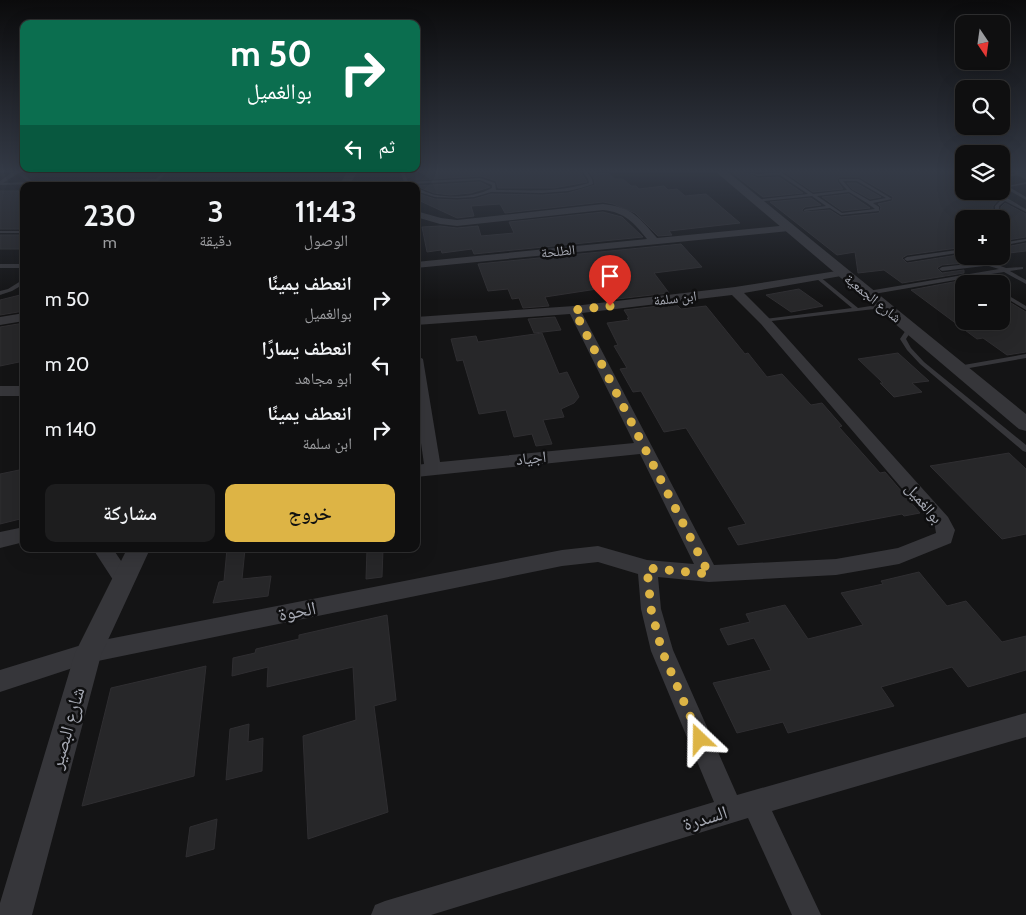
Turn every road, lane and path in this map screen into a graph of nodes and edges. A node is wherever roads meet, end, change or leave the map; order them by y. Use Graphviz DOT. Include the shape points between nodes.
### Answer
graph roads {
  1 [pos="420,215"];
  2 [pos="533,215"];
  3 [pos="633,215"];
  4 [pos="773,215"];
  5 [pos="789,228"];
  6 [pos="0,232"];
  7 [pos="20,232"];
  8 [pos="1026,240"];
  9 [pos="654,241"];
  10 [pos="1010,243"];
  11 [pos="955,251"];
  12 [pos="907,259"];
  13 [pos="420,265"];
  14 [pos="0,266"];
  15 [pos="20,266"];
  16 [pos="1021,268"];
  17 [pos="942,269"];
  18 [pos="1005,270"];
  19 [pos="843,272"];
  20 [pos="980,275"];
  21 [pos="819,278"];
  22 [pos="955,279"];
  23 [pos="1026,282"];
  24 [pos="20,284"];
  25 [pos="735,291"];
  26 [pos="0,293"];
  27 [pos="868,293"];
  28 [pos="1010,298"];
  29 [pos="883,306"];
  30 [pos="1026,308"];
  31 [pos="856,309"];
  32 [pos="574,310"];
  33 [pos="20,318"];
  34 [pos="0,321"];
  35 [pos="420,321"];
  36 [pos="765,321"];
  37 [pos="910,328"];
  38 [pos="1026,356"];
  39 [pos="958,368"];
  40 [pos="420,385"];
  41 [pos="0,391"];
  42 [pos="20,391"];
  43 [pos="1026,424"];
  44 [pos="646,448"];
  45 [pos="1026,449"];
  46 [pos="433,468"];
  47 [pos="420,470"];
  48 [pos="20,535"];
  49 [pos="0,540"];
  50 [pos="104,552"];
  51 [pos="137,552"];
  52 [pos="598,554"];
  53 [pos="647,568"];
  54 [pos="709,574"];
  55 [pos="124,580"];
  56 [pos="88,653"];
  57 [pos="0,682"];
  58 [pos="1026,725"];
  59 [pos="742,807"];
  60 [pos="14,915"];
  61 [pos="385,915"];
  62 [pos="807,915"];
  1 -- 2 [label="street" via="458,223"];
  3 -- 9 [label="street"];
  4 -- 5 [label="street, شارع الجمعية"];
  5 -- 9 [label="street, الطلحة"];
  5 -- 19 [label="street, شارع الجمعية"];
  6 -- 7 [label="lane"];
  8 -- 10 [label="lane"];
  9 -- 13 [label="street, الطلحة"];
  11 -- 12 [label="lane"];
  14 -- 15 [label="lane"];
  16 -- 18 [label="lane"];
  17 -- 18 [label="lane" via="990,264"];
  18 -- 20 [label="lane"];
  18 -- 23 [label="lane"];
  19 -- 21 [label="street, ابن سلمة"];
  19 -- 27 [label="street, شارع الجمعية"];
  21 -- 25 [label="street, ابن سلمة"];
  21 -- 31 [label="lane"];
  22 -- 27 [label="lane"];
  24 -- 26 [label="lane"];
  25 -- 32 [label="street, ابن سلمة"];
  25 -- 36 [label="street, بوالغميل"];
  27 -- 29 [label="street, شارع الجمعية"];
  28 -- 30 [label="lane"];
  29 -- 31 [label="lane"];
  29 -- 37 [label="street, شارع الجمعية"];
  31 -- 36 [label="lane"];
  32 -- 35 [label="street, ابن سلمة"];
  32 -- 44 [label="street"];
  33 -- 34 [label="street"];
  36 -- 54 [label="street, بوالغميل" via="946,530 944,538 899,556 836,567"];
  37 -- 39 [label="street, شارع الجمعية"];
  37 -- 45 [label="lane" via="903,339 922,363"];
  38 -- 39 [label="lane"];
  39 -- 43 [label="street, شارع الجمعية"];
  40 -- 46 [label="street"];
  41 -- 42 [label="street"];
  44 -- 46 [label="street, اجياد"];
  44 -- 54 [label="street"];
  46 -- 47 [label="street, اجياد"];
  48 -- 49 [label="street"];
  50 -- 55 [label="street"];
  51 -- 55 [label="street, شارع البصير"];
  52 -- 53 [label="street, بوالغميل"];
  52 -- 56 [label="street, الحوة" via="562,558"];
  53 -- 54 [label="street, بوالغميل"];
  53 -- 59 [label="street" via="651,609 662,651"];
  55 -- 56 [label="street, شارع البصير"];
  56 -- 57 [label="street, الحوة"];
  56 -- 60 [label="street, شارع البصير"];
  58 -- 59 [label="street, السدرة"];
  59 -- 61 [label="street, السدرة"];
  59 -- 62 [label="street"];
}
